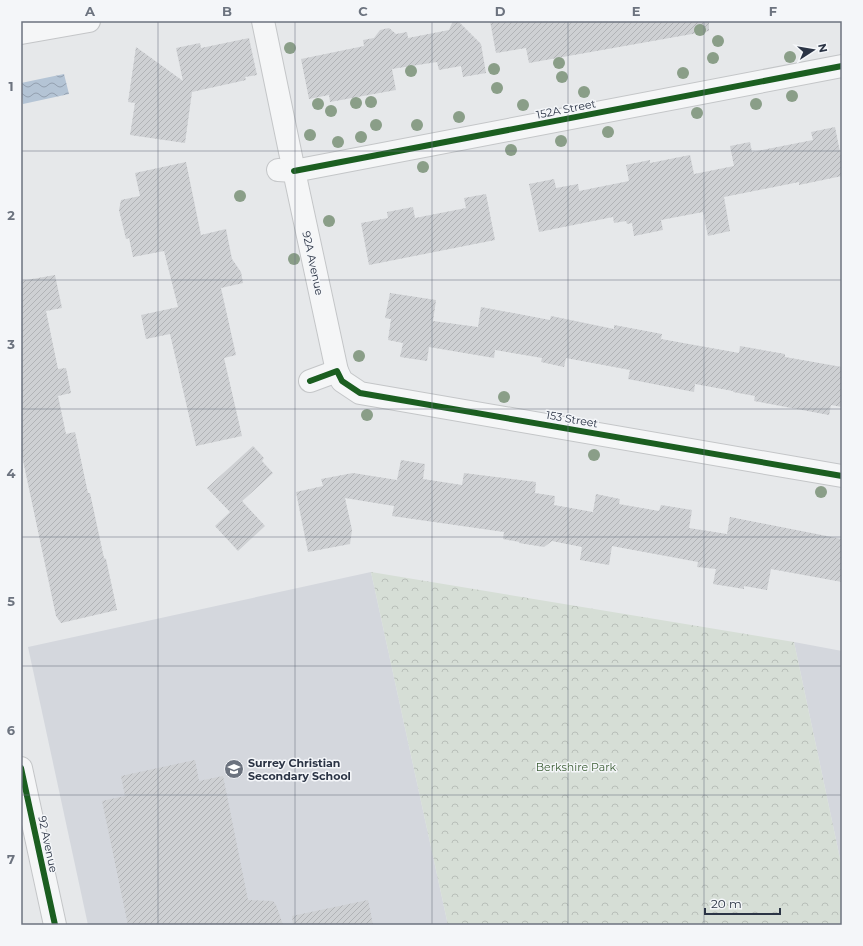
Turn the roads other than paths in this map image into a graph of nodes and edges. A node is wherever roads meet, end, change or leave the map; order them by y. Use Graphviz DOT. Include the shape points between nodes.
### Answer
graph roads {
  1 [pos="89,21"];
  2 [pos="263,21"];
  3 [pos="21,33"];
  4 [pos="842,66"];
  5 [pos="286,170"];
  6 [pos="337,371"];
  7 [pos="310,381"];
  8 [pos="842,476"];
  9 [pos="21,768"];
  10 [pos="55,925"];
  1 -- 3 [label="street"];
  2 -- 5 [label="street, 92A Avenue"];
  4 -- 5 [label="street, 152A Street"];
  5 -- 6 [label="street, 92A Avenue"];
  6 -- 7 [label="street"];
  6 -- 8 [label="street, 153 Street" via="342,381 360,392"];
  9 -- 10 [label="street, 92 Avenue"];
}
